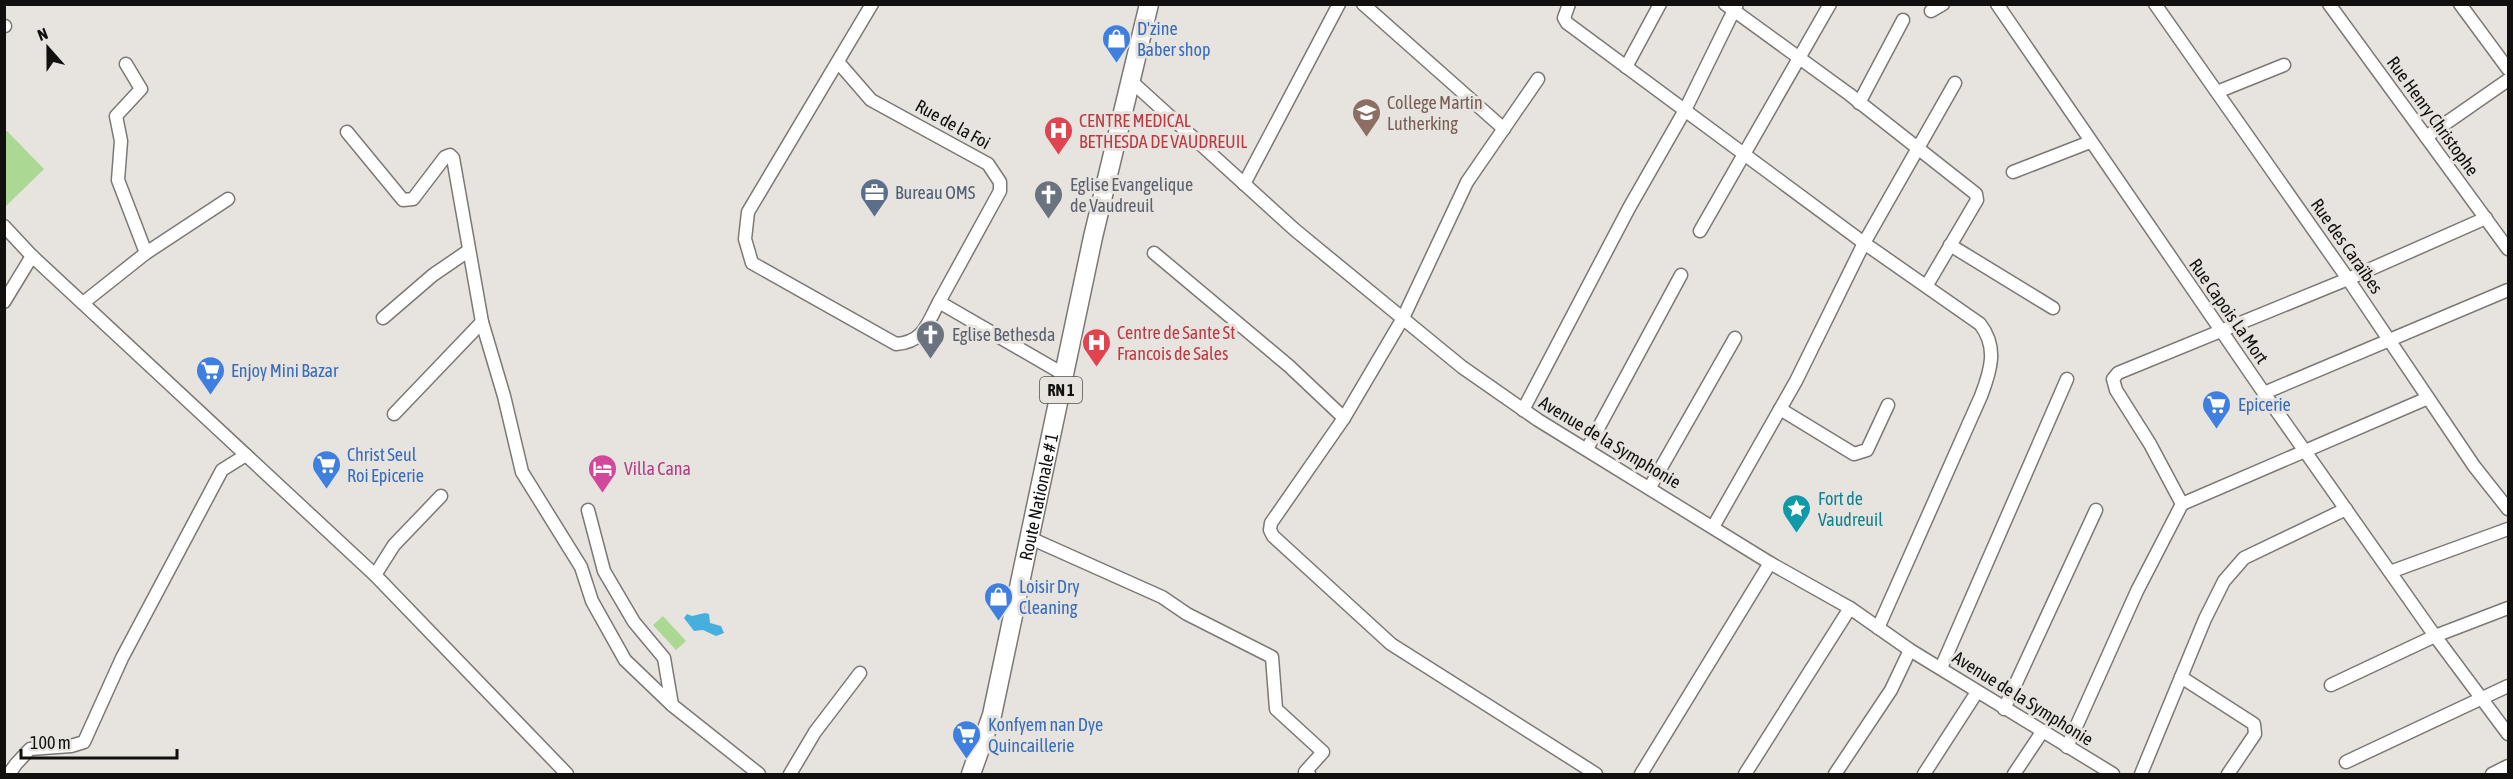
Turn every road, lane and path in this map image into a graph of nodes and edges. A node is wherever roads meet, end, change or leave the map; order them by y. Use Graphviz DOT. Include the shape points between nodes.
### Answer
graph roads {
  1 [pos="872,4"];
  2 [pos="1149,4"];
  3 [pos="1339,4"];
  4 [pos="1363,4"];
  5 [pos="1569,4"];
  6 [pos="1660,4"];
  7 [pos="1830,4"];
  8 [pos="1997,4"];
  9 [pos="2156,4"];
  10 [pos="2329,4"];
  11 [pos="2460,4"];
  12 [pos="1732,7"];
  13 [pos="1903,20"];
  14 [pos="1798,57"];
  15 [pos="838,62"];
  16 [pos="126,64"];
  17 [pos="2284,65"];
  18 [pos="1626,67"];
  19 [pos="2508,69"];
  20 [pos="1538,79"];
  21 [pos="2508,80"];
  22 [pos="1131,81"];
  23 [pos="1955,83"];
  24 [pos="2217,92"];
  25 [pos="1859,103"];
  26 [pos="1685,110"];
  27 [pos="1504,129"];
  28 [pos="347,132"];
  29 [pos="2426,137"];
  30 [pos="2090,142"];
  31 [pos="1919,148"];
  32 [pos="1744,153"];
  33 [pos="2013,172"];
  34 [pos="1244,184"];
  35 [pos="228,199"];
  36 [pos="2486,218"];
  37 [pos="4,226"];
  38 [pos="1700,231"];
  39 [pos="1864,243"];
  40 [pos="1950,245"];
  41 [pos="2508,249"];
  42 [pos="468,251"];
  43 [pos="146,253"];
  44 [pos="1154,253"];
  45 [pos="32,256"];
  46 [pos="1681,275"];
  47 [pos="2348,279"];
  48 [pos="1927,285"];
  49 [pos="2508,290"];
  50 [pos="4,302"];
  51 [pos="939,302"];
  52 [pos="82,303"];
  53 [pos="2053,308"];
  54 [pos="383,318"];
  55 [pos="1403,318"];
  56 [pos="482,322"];
  57 [pos="2222,329"];
  58 [pos="1735,338"];
  59 [pos="2390,341"];
  60 [pos="1065,375"];
  61 [pos="2067,379"];
  62 [pos="2264,393"];
  63 [pos="2428,398"];
  64 [pos="1888,405"];
  65 [pos="1780,409"];
  66 [pos="1522,410"];
  67 [pos="394,414"];
  68 [pos="1344,418"];
  69 [pos="1587,449"];
  70 [pos="2306,451"];
  71 [pos="246,455"];
  72 [pos="1650,487"];
  73 [pos="441,496"];
  74 [pos="2182,504"];
  75 [pos="2346,509"];
  76 [pos="2508,509"];
  77 [pos="588,510"];
  78 [pos="2096,510"];
  79 [pos="1713,527"];
  80 [pos="2508,530"];
  81 [pos="1030,538"];
  82 [pos="1770,563"];
  83 [pos="2390,572"];
  84 [pos="375,575"];
  85 [pos="1850,608"];
  86 [pos="2508,608"];
  87 [pos="1878,628"];
  88 [pos="2435,636"];
  89 [pos="1910,650"];
  90 [pos="1941,668"];
  91 [pos="860,673"];
  92 [pos="2181,677"];
  93 [pos="2331,685"];
  94 [pos="2508,686"];
  95 [pos="1977,692"];
  96 [pos="2480,697"];
  97 [pos="672,705"];
  98 [pos="2004,709"];
  99 [pos="2042,732"];
  100 [pos="2508,734"];
  101 [pos="2067,747"];
  102 [pos="2346,762"];
  103 [pos="2508,766"];
  104 [pos="1305,773"];
  105 [pos="2106,773"];
  106 [pos="9,774"];
  107 [pos="567,774"];
  108 [pos="759,774"];
  109 [pos="790,774"];
  110 [pos="971,774"];
  111 [pos="1596,774"];
  112 [pos="1641,774"];
  113 [pos="1745,774"];
  114 [pos="1835,774"];
  115 [pos="1924,774"];
  116 [pos="2014,774"];
  117 [pos="2141,774"];
  118 [pos="2228,774"];
  119 [pos="2492,774"];
  1 -- 15 [label="street"];
  2 -- 22 [label="main road, Route Nationale # 1 / RN 1"];
  3 -- 34 [label="street"];
  4 -- 27 [label="street"];
  5 -- 18 [label="street" via="1564,18 1567,23"];
  6 -- 18 [label="street"];
  7 -- 14 [label="street"];
  8 -- 30 [label="street, Rue Capois La Mort"];
  9 -- 24 [label="street, Rue des Caraïbes"];
  10 -- 29 [label="street, Rue Henry Christophe"];
  11 -- 19 [label="street"];
  12 -- 14 [label="street"];
  12 -- 26 [label="street"];
  13 -- 25 [label="street"];
  14 -- 25 [label="street"];
  14 -- 32 [label="street"];
  15 -- 51 [label="street, Rue de la Foi" via="871,100 988,164 1000,182 1000,191"];
  15 -- 51 [label="street" via="748,212 746,239 752,263 896,344 919,338"];
  16 -- 43 [label="street" via="141,89 116,116 121,141 117,180"];
  17 -- 24 [label="street"];
  18 -- 26 [label="street"];
  20 -- 27 [label="street"];
  21 -- 29 [label="street"];
  22 -- 34 [label="street, Avenue de la Symphonie"];
  22 -- 60 [label="main road, Route Nationale # 1 / RN 1" via="1097,217"];
  23 -- 31 [label="street"];
  24 -- 47 [label="street, Rue des Caraïbes"];
  25 -- 31 [label="street"];
  26 -- 32 [label="street"];
  26 -- 66 [label="street"];
  27 -- 55 [label="street" via="1467,182"];
  28 -- 42 [label="street" via="403,200 413,199 450,155"];
  29 -- 36 [label="street, Rue Henry Christophe"];
  30 -- 33 [label="street"];
  30 -- 57 [label="street, Rue Capois La Mort"];
  31 -- 39 [label="street"];
  31 -- 40 [label="street" via="1978,197"];
  32 -- 38 [label="street"];
  32 -- 39 [label="street"];
  34 -- 55 [label="street, Avenue de la Symphonie"];
  35 -- 43 [label="street"];
  36 -- 41 [label="street, Rue Henry Christophe"];
  36 -- 47 [label="street"];
  37 -- 45 [label="street"];
  39 -- 48 [label="street"];
  39 -- 65 [label="street"];
  40 -- 48 [label="street"];
  40 -- 53 [label="street"];
  42 -- 54 [label="street"];
  42 -- 56 [label="street"];
  43 -- 52 [label="street"];
  44 -- 68 [label="street" via="1289,366"];
  45 -- 50 [label="street"];
  45 -- 52 [label="street"];
  46 -- 69 [label="street"];
  47 -- 57 [label="street"];
  47 -- 59 [label="street, Rue des Caraïbes"];
  48 -- 87 [label="street" via="1988,334 1991,370"];
  49 -- 59 [label="street"];
  51 -- 60 [label="street"];
  52 -- 71 [label="street"];
  55 -- 66 [label="street, Avenue de la Symphonie"];
  55 -- 68 [label="street"];
  56 -- 67 [label="street"];
  56 -- 97 [label="street" via="522,472 581,567 592,601 625,660"];
  57 -- 62 [label="street, Rue Capois La Mort"];
  57 -- 74 [label="street" via="2118,373 2113,379"];
  58 -- 72 [label="street"];
  59 -- 62 [label="street"];
  59 -- 63 [label="street, Rue des Caraïbes"];
  60 -- 81 [label="main road, Route Nationale # 1 / RN 1"];
  61 -- 90 [label="street"];
  62 -- 70 [label="street, Rue Capois La Mort"];
  63 -- 70 [label="street"];
  63 -- 76 [label="street, Rue des Caraïbes"];
  64 -- 65 [label="street" via="1867,450 1860,454"];
  65 -- 79 [label="street"];
  66 -- 69 [label="street, Avenue de la Symphonie"];
  68 -- 111 [label="street" via="1271,523 1269,530 1273,536 1391,644"];
  69 -- 72 [label="street, Avenue de la Symphonie"];
  70 -- 74 [label="street"];
  70 -- 75 [label="street, Rue Capois La Mort"];
  71 -- 84 [label="street"];
  71 -- 106 [label="street" via="222,470 122,658 84,742 30,749"];
  72 -- 79 [label="street, Avenue de la Symphonie"];
  73 -- 84 [label="street" via="394,545"];
  74 -- 101 [label="street"];
  75 -- 83 [label="street, Rue Capois La Mort"];
  75 -- 92 [label="street" via="2244,558 2224,581"];
  77 -- 97 [label="street" via="604,571 634,622 664,658"];
  78 -- 98 [label="street"];
  79 -- 82 [label="street, Avenue de la Symphonie"];
  80 -- 83 [label="street"];
  81 -- 104 [label="street" via="1162,597 1272,657 1276,709 1323,752"];
  81 -- 110 [label="main road, Route Nationale # 1 / RN 1" via="992,715"];
  82 -- 85 [label="street, Avenue de la Symphonie"];
  82 -- 112 [label="street"];
  83 -- 88 [label="street, Rue Capois La Mort"];
  84 -- 107 [label="street"];
  85 -- 87 [label="street, Avenue de la Symphonie"];
  85 -- 113 [label="street"];
  86 -- 88 [label="street"];
  87 -- 89 [label="street, Avenue de la Symphonie"];
  88 -- 93 [label="street"];
  88 -- 96 [label="street, Rue Capois La Mort"];
  89 -- 90 [label="street, Avenue de la Symphonie"];
  89 -- 114 [label="street" via="1891,690"];
  90 -- 95 [label="street, Avenue de la Symphonie"];
  91 -- 109 [label="street" via="814,732"];
  92 -- 117 [label="street"];
  92 -- 118 [label="street" via="2254,724 2255,734"];
  94 -- 96 [label="street"];
  95 -- 98 [label="street, Avenue de la Symphonie"];
  95 -- 115 [label="street"];
  96 -- 100 [label="street, Rue Capois La Mort"];
  96 -- 102 [label="street"];
  97 -- 108 [label="street"];
  98 -- 99 [label="street, Avenue de la Symphonie"];
  99 -- 101 [label="street, Avenue de la Symphonie"];
  99 -- 116 [label="street"];
  101 -- 105 [label="street, Avenue de la Symphonie"];
  103 -- 119 [label="street"];
}
